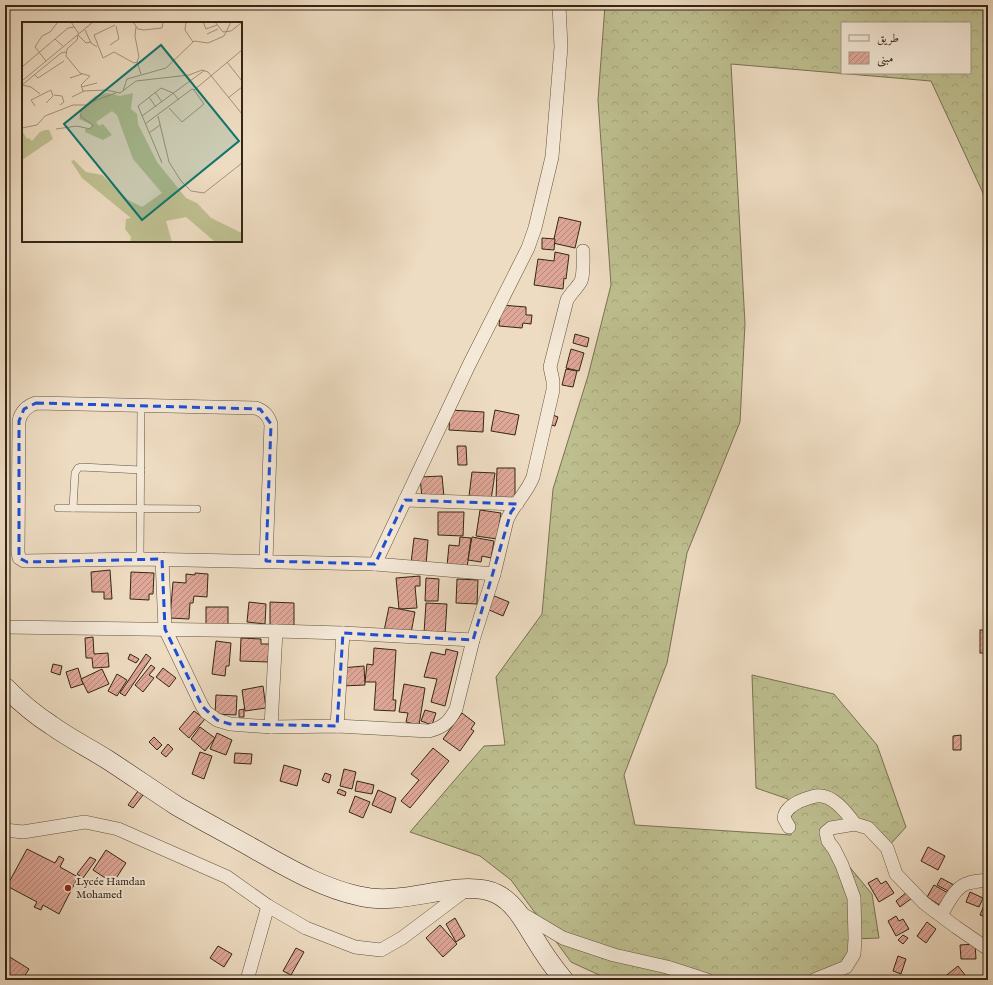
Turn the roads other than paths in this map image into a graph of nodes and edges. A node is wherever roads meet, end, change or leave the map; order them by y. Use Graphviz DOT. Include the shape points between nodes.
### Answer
graph roads {
  1 [pos="559,5"];
  2 [pos="583,251"];
  3 [pos="141,405"];
  4 [pos="141,470"];
  5 [pos="405,500"];
  6 [pos="517,504"];
  7 [pos="58,508"];
  8 [pos="73,508"];
  9 [pos="140,508"];
  10 [pos="197,509"];
  11 [pos="11,543"];
  12 [pos="140,559"];
  13 [pos="162,559"];
  14 [pos="266,562"];
  15 [pos="375,564"];
  16 [pos="494,574"];
  17 [pos="5,627"];
  18 [pos="165,629"];
  19 [pos="276,631"];
  20 [pos="343,633"];
  21 [pos="473,640"];
  22 [pos="5,687"];
  23 [pos="337,726"];
  24 [pos="271,727"];
  25 [pos="855,824"];
  26 [pos="789,827"];
  27 [pos="5,830"];
  28 [pos="988,880"];
  29 [pos="467,889"];
  30 [pos="268,906"];
  31 [pos="517,911"];
  32 [pos="941,916"];
  33 [pos="988,949"];
  34 [pos="247,980"];
  35 [pos="564,980"];
  36 [pos="707,980"];
  37 [pos="814,980"];
  1 -- 5 [label="street" via="561,47 552,157 535,228 528,248"];
  2 -- 6 [label="street" via="582,277 567,300 550,367 553,390 533,477"];
  3 -- 4 [label="lane"];
  3 -- 11 [label="street" via="36,403 24,409 19,421"];
  3 -- 14 [label="street" via="256,408 267,415 271,424"];
  4 -- 8 [label="lane" via="78,468 75,473"];
  4 -- 9 [label="lane"];
  5 -- 6 [label="street"];
  5 -- 15 [label="street"];
  6 -- 16 [label="street" via="507,520"];
  7 -- 8 [label="lane"];
  8 -- 9 [label="lane"];
  9 -- 10 [label="lane"];
  9 -- 12 [label="lane"];
  11 -- 12 [label="street" via="22,560 27,562"];
  12 -- 13 [label="street"];
  13 -- 14 [label="street"];
  13 -- 18 [label="street"];
  14 -- 15 [label="street"];
  15 -- 16 [label="street"];
  16 -- 21 [label="street"];
  17 -- 18 [label="street"];
  18 -- 19 [label="street"];
  18 -- 24 [label="street" via="202,706 211,716 223,723"];
  19 -- 20 [label="street"];
  19 -- 24 [label="street"];
  20 -- 21 [label="street"];
  20 -- 23 [label="street"];
  21 -- 23 [label="street" via="456,709 446,724 429,731"];
  22 -- 29 [label="main road" via="20,702 51,725 178,806 290,869 335,890 379,899"];
  23 -- 24 [label="street"];
  25 -- 26 [label="street" via="845,810 834,801 816,796 793,805 785,812 784,818"];
  25 -- 32 [label="street" via="868,828 887,848 896,874 924,903"];
  25 -- 37 [label="street" via="831,828 826,832 854,898 854,954 846,967"];
  27 -- 30 [label="street" via="23,832 84,822 118,829 227,877"];
  28 -- 32 [label="street" via="963,885"];
  29 -- 30 [label="street" via="402,938 380,950 355,947 306,928"];
  29 -- 31 [label="main road" via="483,889 496,893"];
  30 -- 34 [label="street"];
  31 -- 35 [label="main road" via="547,959"];
  31 -- 36 [label="street" via="563,938 614,955 667,967"];
  32 -- 33 [label="street"];
}
